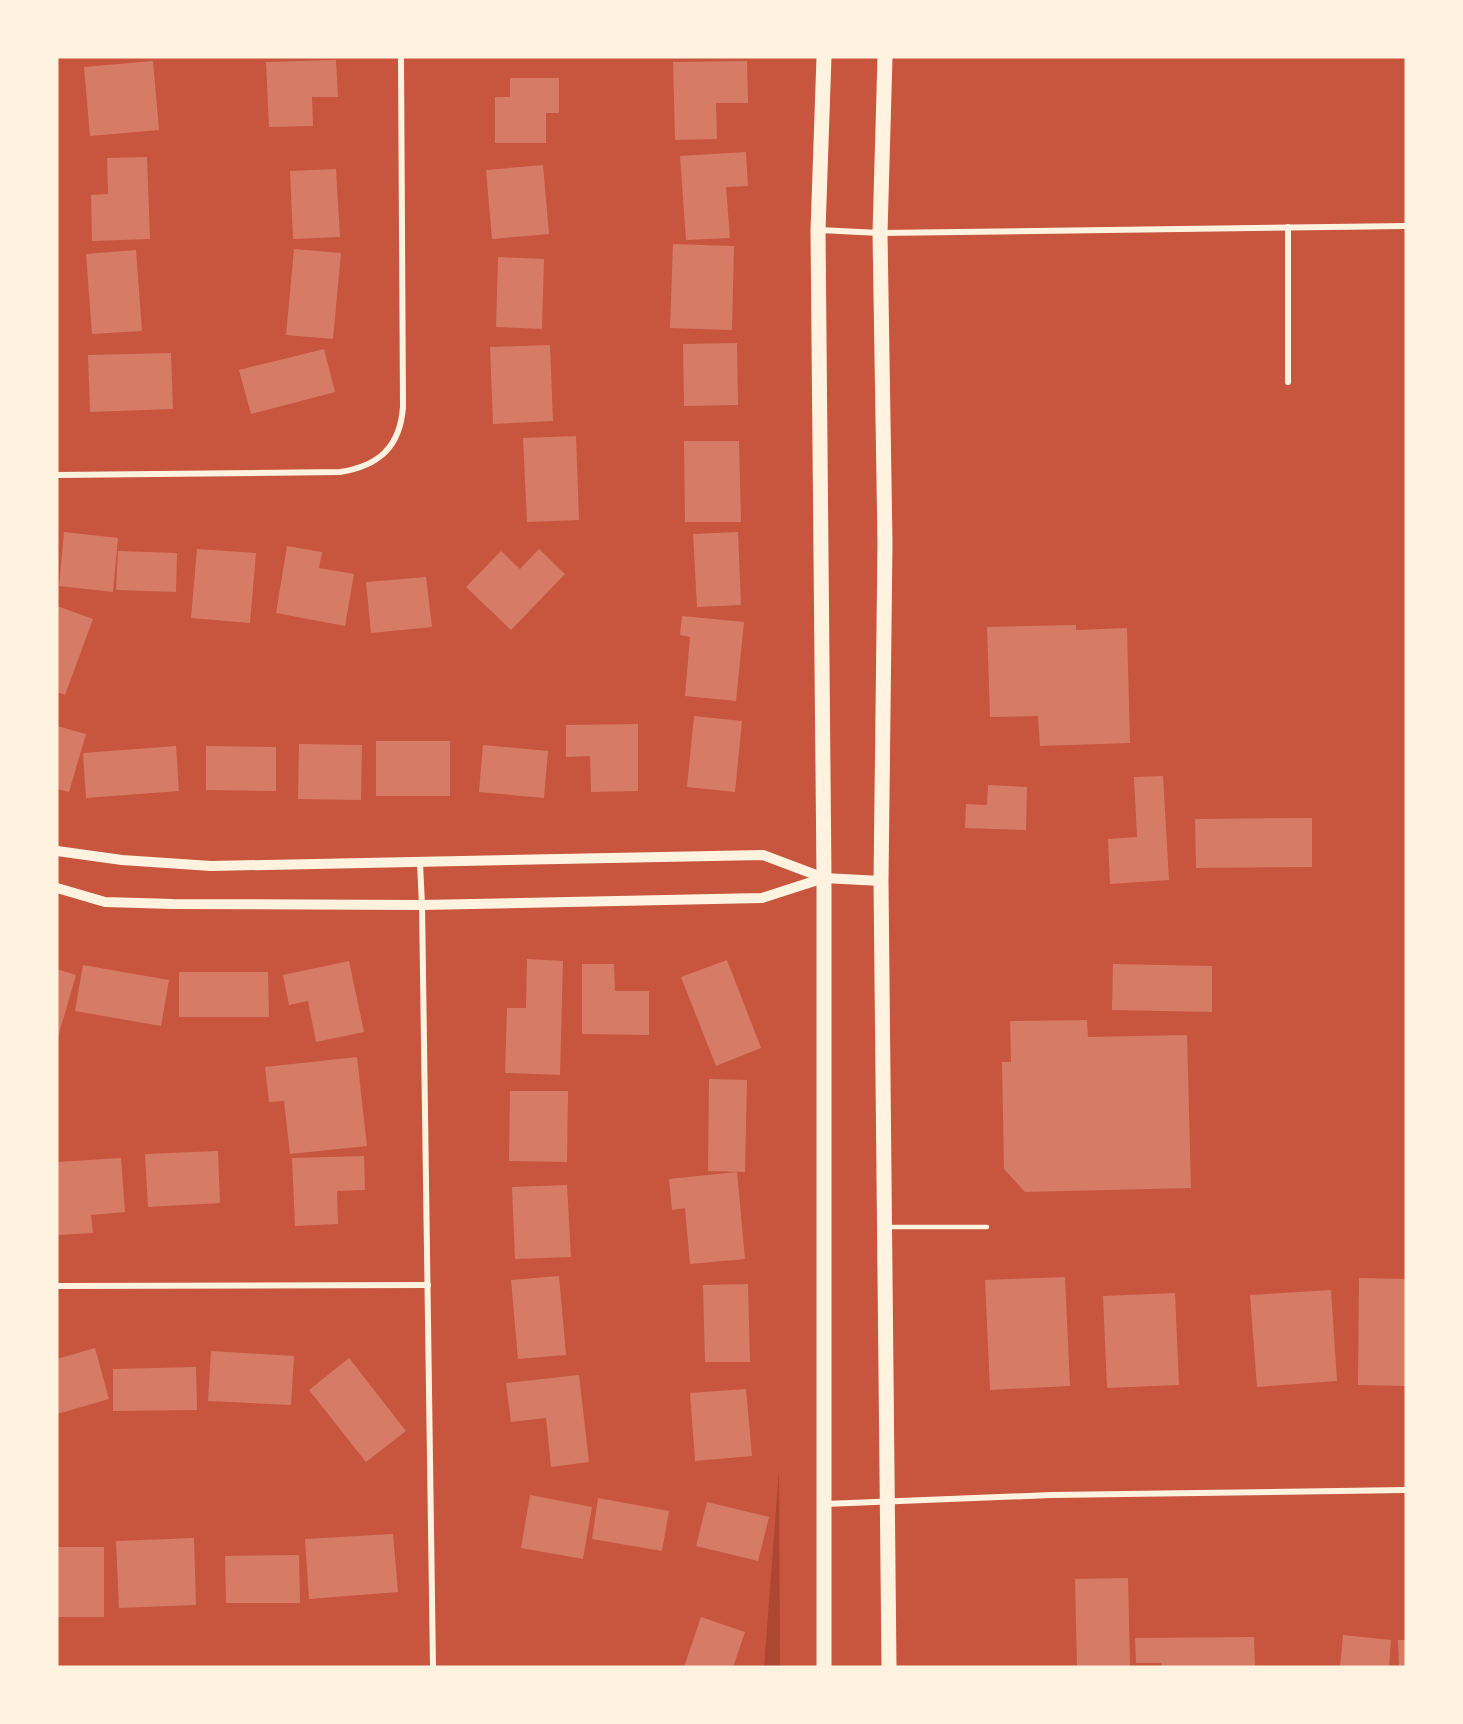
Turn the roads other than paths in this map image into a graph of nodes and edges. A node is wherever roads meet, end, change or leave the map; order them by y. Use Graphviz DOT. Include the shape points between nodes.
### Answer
graph roads {
  1 [pos="401,57"];
  2 [pos="824,57"];
  3 [pos="885,57"];
  4 [pos="1406,226"];
  5 [pos="1288,227"];
  6 [pos="818,230"];
  7 [pos="880,233"];
  8 [pos="1288,382"];
  9 [pos="57,475"];
  10 [pos="57,850"];
  11 [pos="420,864"];
  12 [pos="824,878"];
  13 [pos="881,881"];
  14 [pos="57,888"];
  15 [pos="422,905"];
  16 [pos="884,1227"];
  17 [pos="987,1227"];
  18 [pos="428,1285"];
  19 [pos="57,1286"];
  20 [pos="1406,1490"];
  21 [pos="888,1502"];
  22 [pos="824,1504"];
  23 [pos="433,1667"];
  24 [pos="824,1667"];
  25 [pos="890,1667"];
  1 -- 9 [label="street" via="403,407 397,436 387,451 359,469 340,472"];
  2 -- 6 [label="main road"];
  3 -- 7 [label="main road"];
  4 -- 5 [label="street"];
  5 -- 7 [label="street"];
  5 -- 8 [label="street"];
  6 -- 7 [label="street"];
  6 -- 12 [label="main road"];
  7 -- 13 [label="main road" via="885,543"];
  10 -- 11 [label="street" via="123,860 211,866"];
  11 -- 12 [label="street" via="763,855"];
  11 -- 15 [label="street"];
  12 -- 13 [label="street"];
  12 -- 15 [label="street" via="762,898"];
  12 -- 22 [label="main road"];
  13 -- 16 [label="main road"];
  14 -- 15 [label="street" via="105,902"];
  15 -- 18 [label="street"];
  16 -- 17 [label="lane"];
  16 -- 21 [label="main road"];
  18 -- 19 [label="street"];
  18 -- 23 [label="street"];
  20 -- 21 [label="street" via="1051,1495"];
  21 -- 22 [label="street"];
  21 -- 25 [label="main road"];
  22 -- 24 [label="main road"];
}
